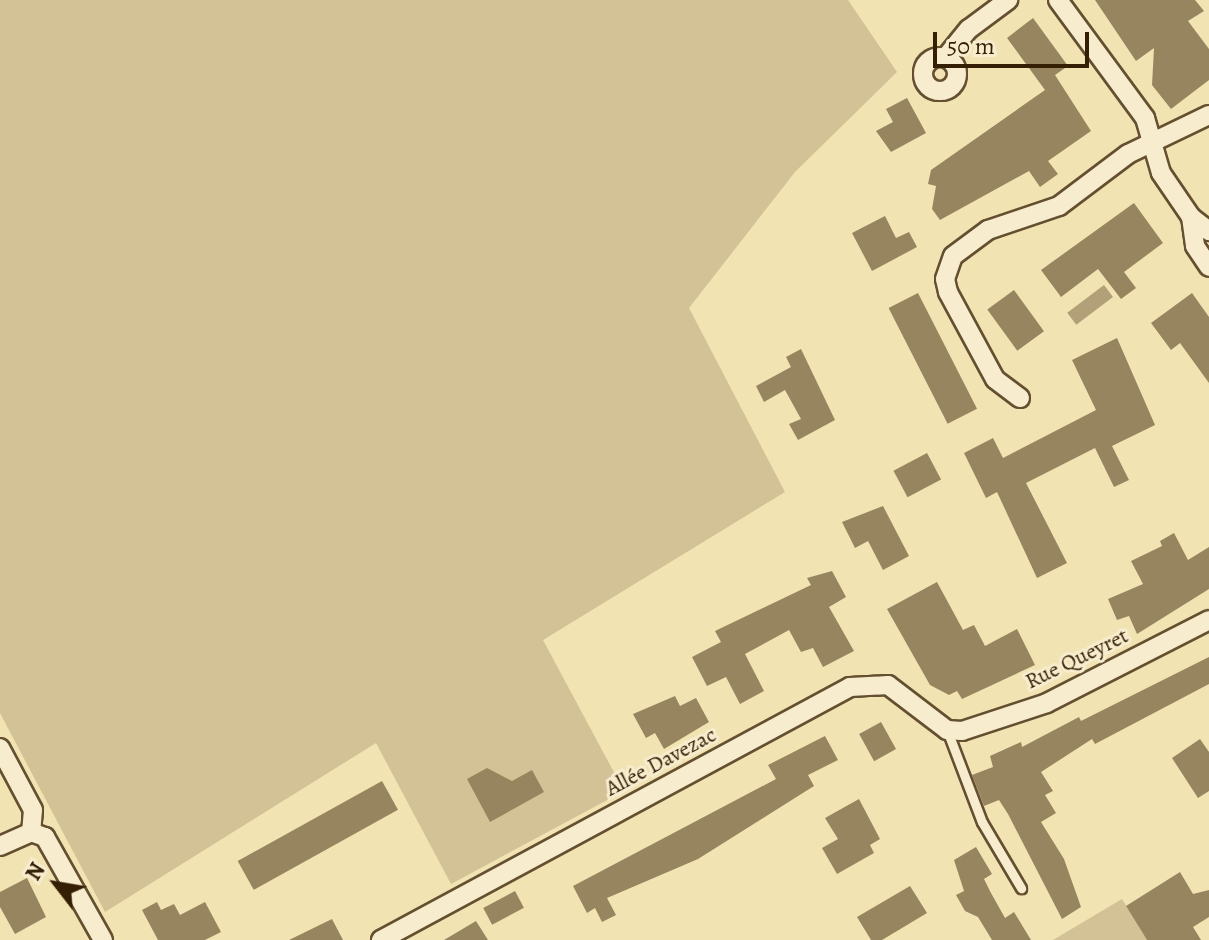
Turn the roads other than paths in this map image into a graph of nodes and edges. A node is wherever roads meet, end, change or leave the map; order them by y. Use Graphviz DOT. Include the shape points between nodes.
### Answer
graph roads {
  1 [pos="1008,0"];
  2 [pos="1058,0"];
  3 [pos="946,57"];
  4 [pos="1209,115"];
  5 [pos="1149,144"];
  6 [pos="1191,217"];
  7 [pos="1209,231"];
  8 [pos="1209,267"];
  9 [pos="1020,398"];
  10 [pos="1209,620"];
  11 [pos="954,731"];
  12 [pos="0,748"];
  13 [pos="15,838"];
  14 [pos="1021,888"];
  15 [pos="103,940"];
  16 [pos="381,940"];
  1 -- 3 [label="street" via="969,29"];
  2 -- 5 [label="street" via="1145,118"];
  4 -- 5 [label="street"];
  5 -- 6 [label="street"];
  5 -- 9 [label="street" via="1059,206 988,230 947,267 948,292 978,350 995,379"];
  6 -- 7 [label="street"];
  6 -- 8 [label="street" via="1195,246"];
  10 -- 11 [label="street, Rue Queyret" via="1047,703"];
  11 -- 14 [label="lane" via="982,822"];
  11 -- 16 [label="street, Allée Davezac" via="888,685 850,687"];
  12 -- 13 [label="street" via="33,810"];
  13 -- 15 [label="street" via="45,837"];
}
